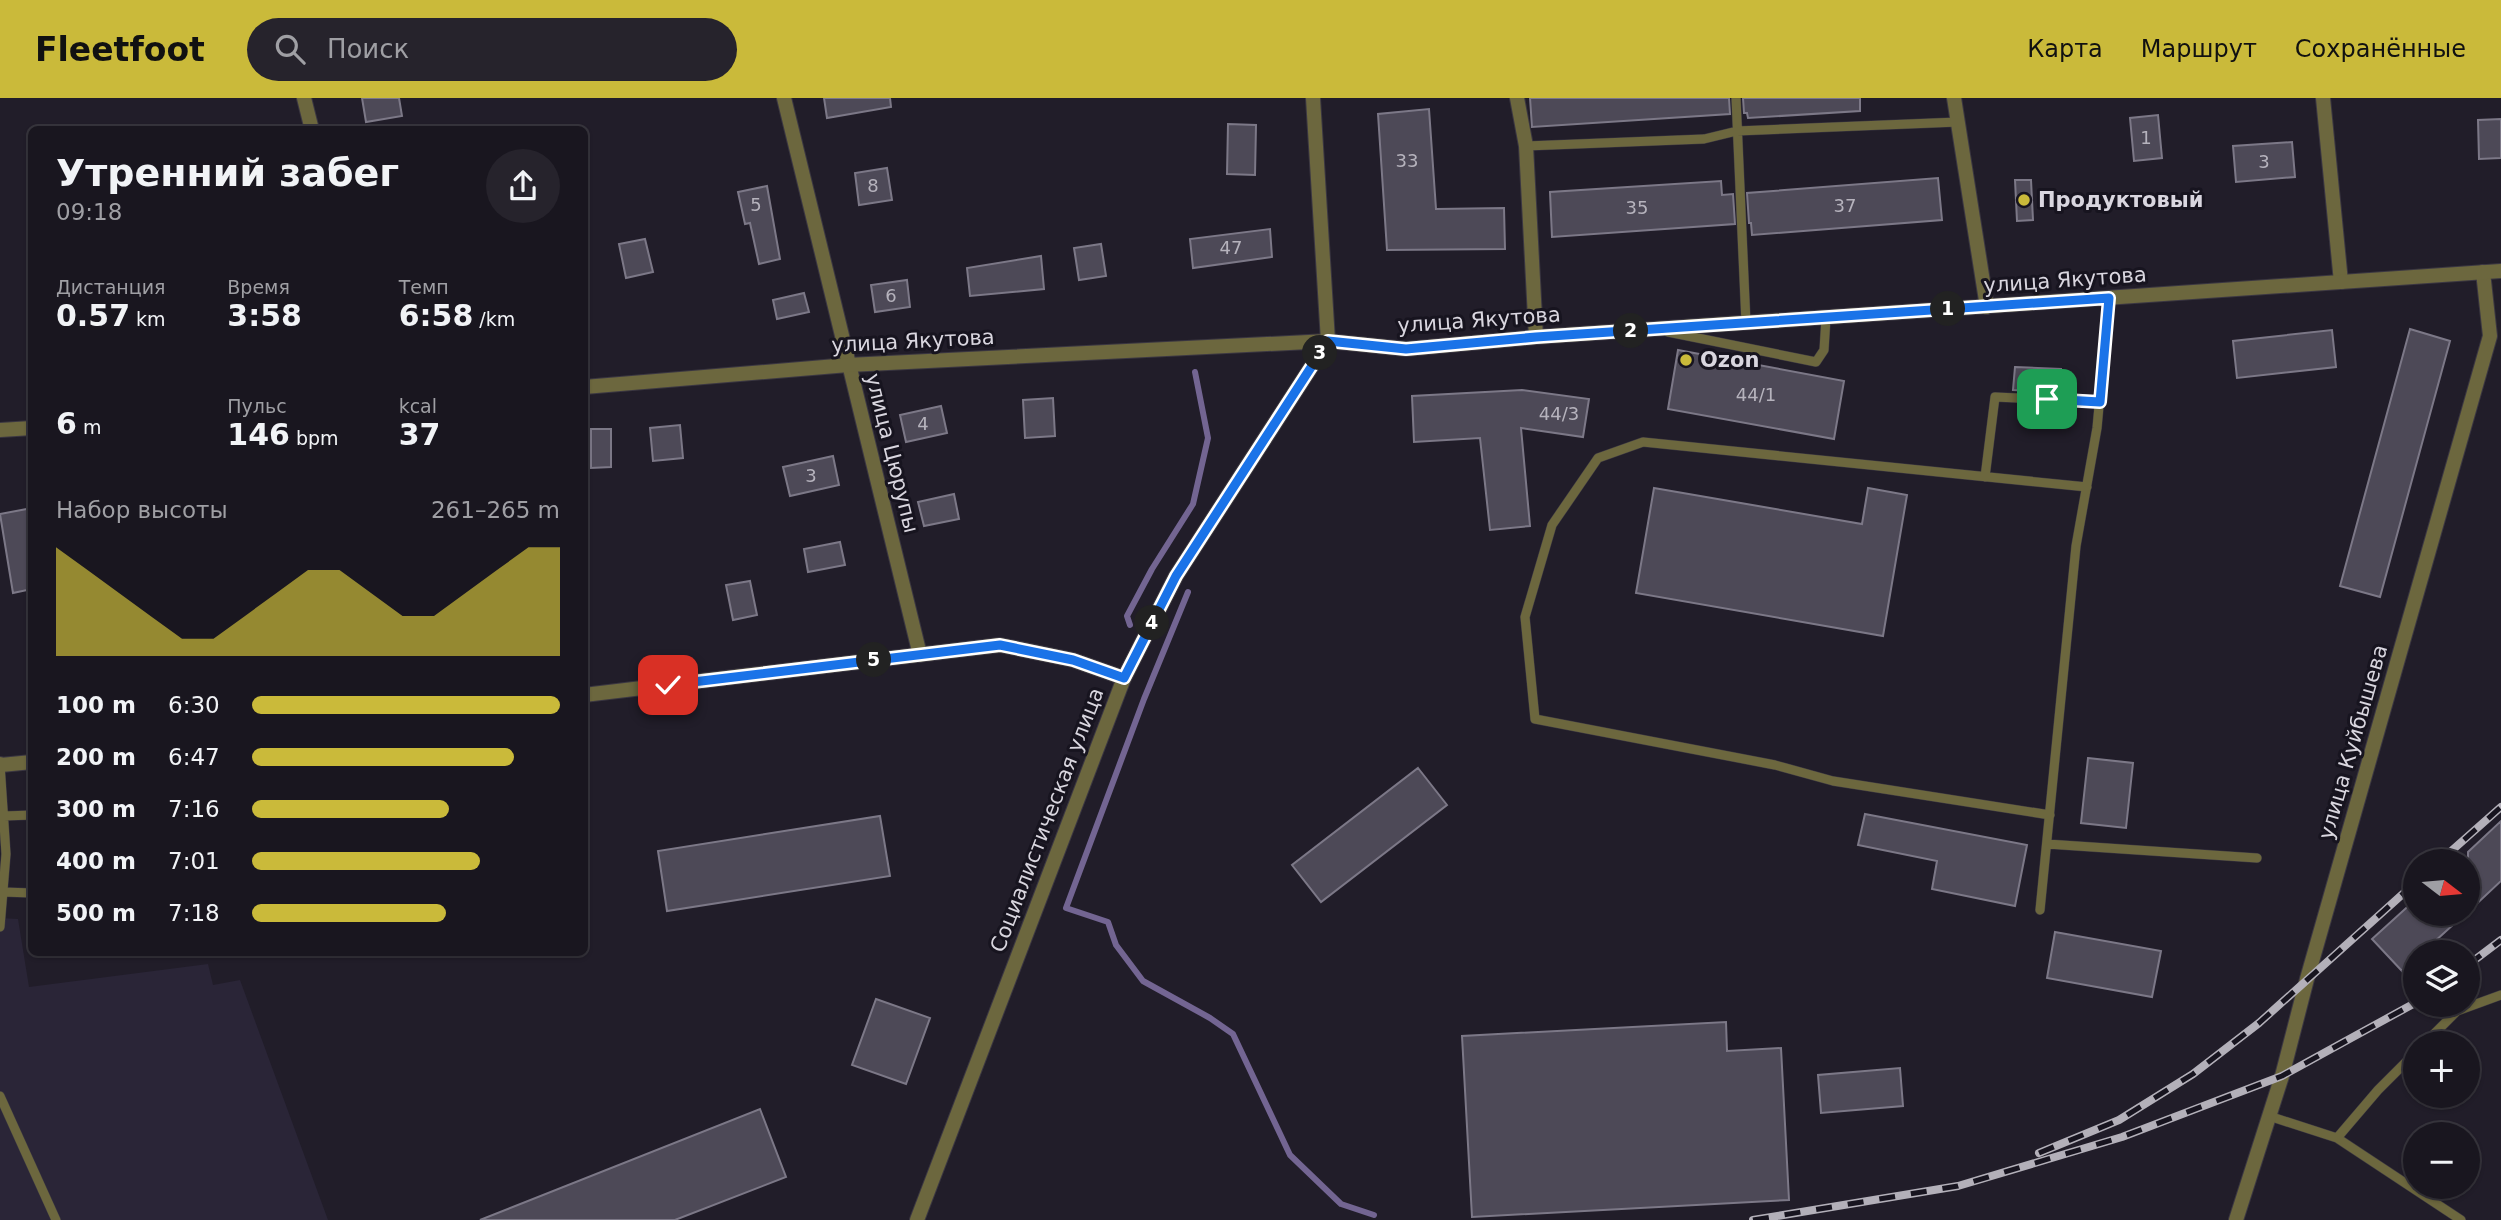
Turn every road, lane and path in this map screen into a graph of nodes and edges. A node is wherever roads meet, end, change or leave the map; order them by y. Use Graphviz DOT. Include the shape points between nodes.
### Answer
graph roads {
  1 [pos="304,98"];
  2 [pos="784,98"];
  3 [pos="1313,98"];
  4 [pos="1517,98"];
  5 [pos="1736,98"];
  6 [pos="1954,98"];
  7 [pos="2323,98"];
  8 [pos="1958,122"];
  9 [pos="311,126"];
  10 [pos="1737,131"];
  11 [pos="1526,146"];
  12 [pos="2501,271"];
  13 [pos="2483,272"];
  14 [pos="2341,282"];
  15 [pos="2109,298"];
  16 [pos="1987,307"];
  17 [pos="1826,318"];
  18 [pos="1746,323"];
  19 [pos="1653,329"];
  20 [pos="1536,337"];
  21 [pos="1328,341"];
  22 [pos="848,365"];
  23 [pos="588,387"];
  24 [pos="2100,402"];
  25 [pos="28,428"];
  26 [pos="0,430"];
  27 [pos="1985,477"];
  28 [pos="2087,487"];
  29 [pos="920,655"];
  30 [pos="1124,678"];
  31 [pos="588,695"];
  32 [pos="28,762"];
  33 [pos="0,763"];
  34 [pos="28,815"];
  35 [pos="2050,815"];
  36 [pos="4,817"];
  37 [pos="2047,844"];
  38 [pos="2257,858"];
  39 [pos="3,892"];
  40 [pos="28,893"];
  41 [pos="2040,911"];
  42 [pos="0,928"];
  43 [pos="2501,995"];
  44 [pos="2437,1031"];
  45 [pos="2403,1065"];
  46 [pos="0,1096"];
  47 [pos="2269,1116"];
  48 [pos="2337,1138"];
  49 [pos="56,1220"];
  50 [pos="917,1220"];
  51 [pos="2236,1220"];
  52 [pos="2461,1220"];
  1 -- 9 [label="street"];
  2 -- 22 [label="street, улица Цюрупы"];
  3 -- 21 [label="street"];
  4 -- 11 [label="street"];
  5 -- 10 [label="lane"];
  6 -- 8 [label="street"];
  7 -- 14 [label="street"];
  8 -- 10 [label="lane"];
  8 -- 16 [label="street"];
  10 -- 11 [label="lane" via="1704,139"];
  10 -- 18 [label="lane"];
  11 -- 20 [label="street"];
  12 -- 13 [label="street, улица Якутова"];
  13 -- 14 [label="street, улица Якутова"];
  13 -- 47 [label="street, улица Куйбышева" via="2490,336"];
  14 -- 15 [label="street, улица Якутова"];
  15 -- 16 [label="street, улица Якутова"];
  15 -- 24 [label="lane"];
  16 -- 17 [label="street, улица Якутова"];
  17 -- 18 [label="street, улица Якутова"];
  17 -- 19 [label="lane" via="1824,350 1816,362"];
  18 -- 19 [label="street, улица Якутова"];
  19 -- 20 [label="street, улица Якутова"];
  20 -- 21 [label="street, улица Якутова" via="1406,349"];
  21 -- 22 [label="street, улица Якутова"];
  21 -- 30 [label="street, Социалистическая улица" via="1176,576"];
  22 -- 23 [label="street, улица Якутова"];
  22 -- 29 [label="street, улица Цюрупы"];
  24 -- 27 [label="lane" via="1994,397"];
  24 -- 28 [label="lane"];
  25 -- 26 [label="street"];
  27 -- 28 [label="lane"];
  27 -- 35 [label="lane" via="1643,442 1598,458 1552,525 1525,617 1535,719 1775,765 1833,781"];
  28 -- 35 [label="lane"];
  29 -- 30 [label="street" via="1000,645 1073,660"];
  29 -- 31 [label="street"];
  30 -- 50 [label="street, Социалистическая улица"];
  32 -- 33 [label="street"];
  33 -- 36 [label="lane"];
  34 -- 36 [label="lane"];
  35 -- 37 [label="lane"];
  36 -- 39 [label="lane"];
  37 -- 38 [label="lane"];
  37 -- 41 [label="lane"];
  39 -- 40 [label="lane"];
  39 -- 42 [label="lane"];
  43 -- 44 [label="lane" via="2457,1011"];
  45 -- 48 [label="lane"];
  46 -- 49 [label="lane"];
  47 -- 48 [label="lane"];
  47 -- 51 [label="street, улица Куйбышева"];
  48 -- 52 [label="lane"];
}
